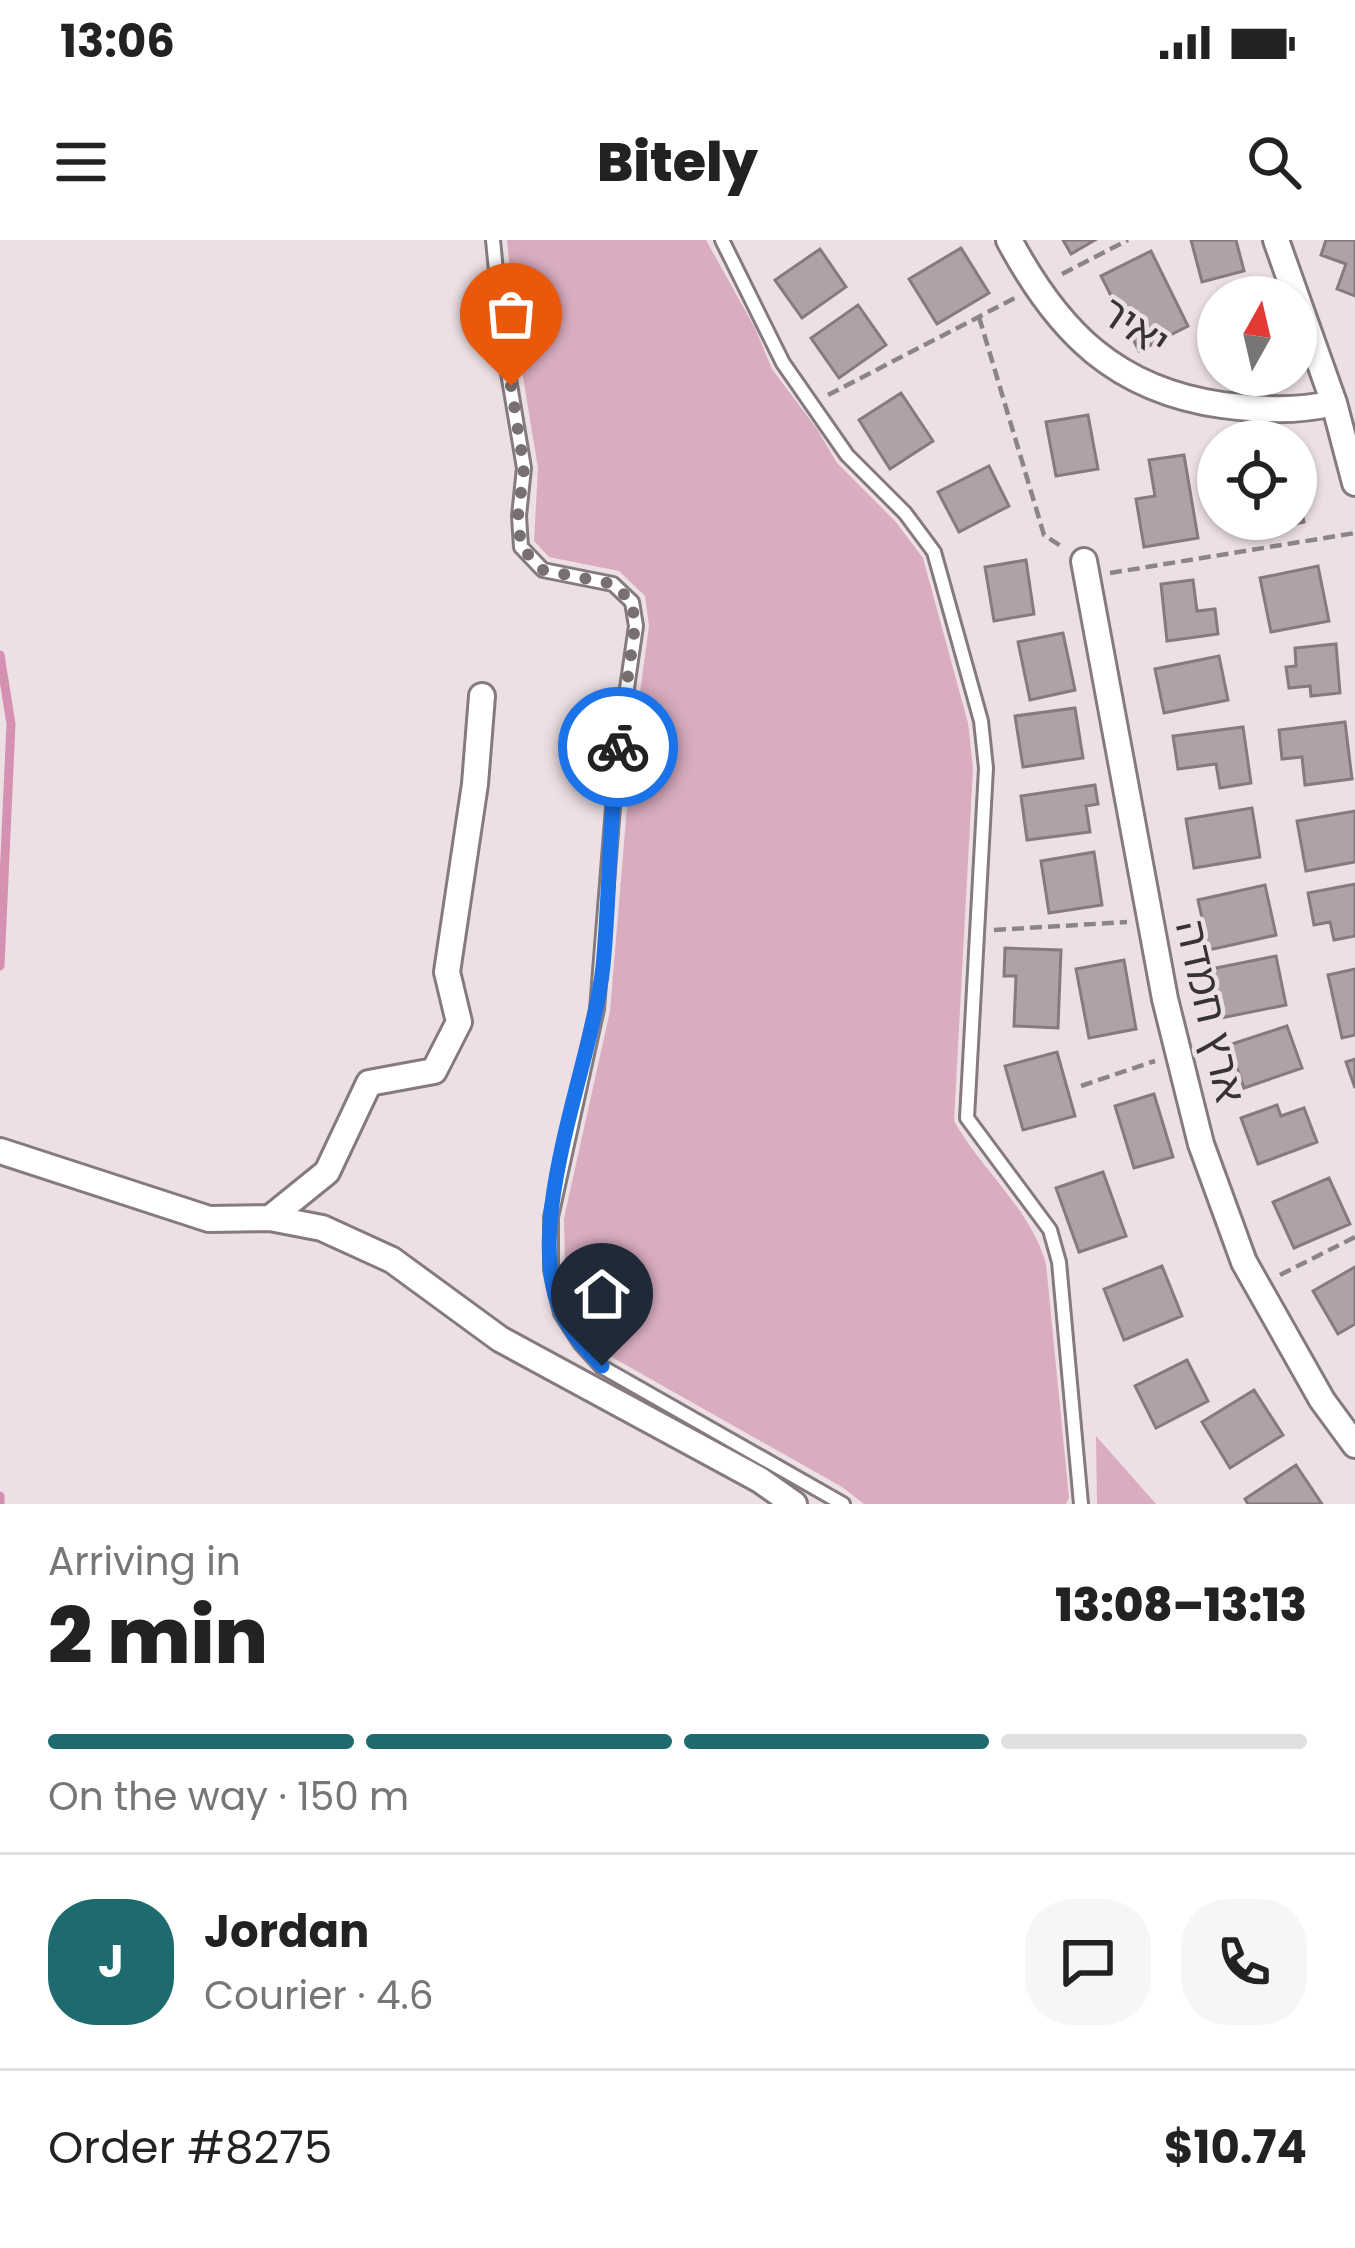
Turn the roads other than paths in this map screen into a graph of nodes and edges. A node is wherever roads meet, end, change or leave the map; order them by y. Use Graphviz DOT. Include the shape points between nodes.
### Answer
graph roads {
  1 [pos="493,240"];
  2 [pos="722,240"];
  3 [pos="1009,240"];
  4 [pos="1276,240"];
  5 [pos="1344,401"];
  6 [pos="1355,483"];
  7 [pos="1085,569"];
  8 [pos="482,696"];
  9 [pos="0,1151"];
  10 [pos="270,1218"];
  11 [pos="1355,1445"];
  12 [pos="794,1504"];
  13 [pos="843,1504"];
  14 [pos="1081,1504"];
  1 -- 13 [label="lane" via="524,468 521,547 543,570 613,584 632,602 635,626 597,1009 550,1217 561,1313 602,1366"];
  2 -- 14 [label="lane" via="783,362 847,455 934,553 947,589 986,768 968,1118 1050,1230"];
  3 -- 5 [label="street, יאיר" via="1069,330 1145,385 1258,410"];
  4 -- 5 [label="street"];
  5 -- 6 [label="street"];
  7 -- 11 [label="street, ארץ חמדה" via="1177,1054 1224,1213 1257,1286"];
  8 -- 10 [label="street" via="447,972 459,1022 434,1071 369,1083 327,1172"];
  9 -- 10 [label="street" via="209,1219"];
  10 -- 12 [label="street" via="322,1228 392,1259 500,1340"];
}
